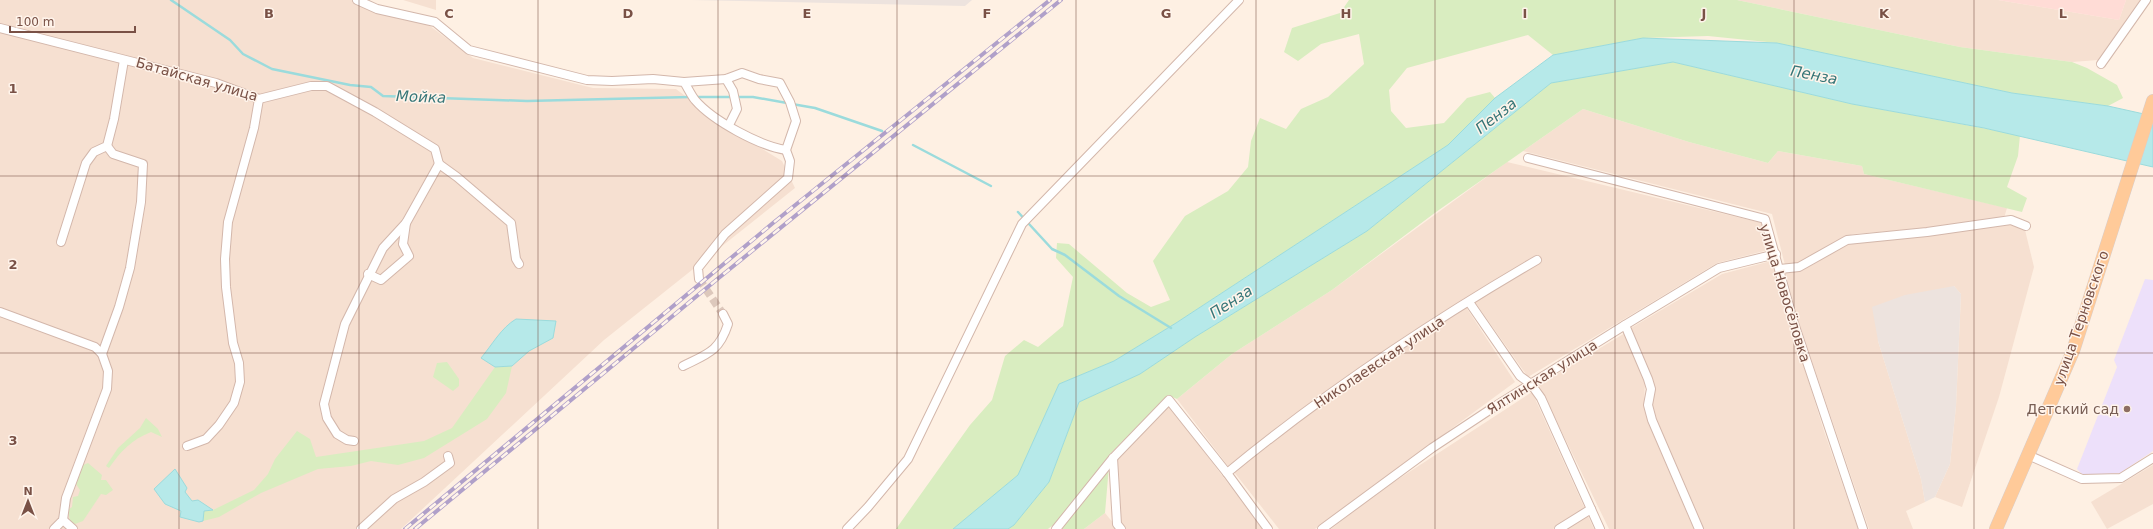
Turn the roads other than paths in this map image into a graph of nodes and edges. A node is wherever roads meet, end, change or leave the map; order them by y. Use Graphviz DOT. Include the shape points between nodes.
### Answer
graph roads {
  1 [pos="357,0"];
  2 [pos="1239,0"];
  3 [pos="2146,0"];
  4 [pos="0,28"];
  5 [pos="124,60"];
  6 [pos="2101,64"];
  7 [pos="726,79"];
  8 [pos="684,82"];
  9 [pos="259,99"];
  10 [pos="2153,101"];
  11 [pos="728,125"];
  12 [pos="106,146"];
  13 [pos="786,150"];
  14 [pos="1528,158"];
  15 [pos="438,164"];
  16 [pos="406,223"];
  17 [pos="2026,226"];
  18 [pos="60,242"];
  19 [pos="1776,254"];
  20 [pos="1537,260"];
  21 [pos="519,264"];
  22 [pos="1780,269"];
  23 [pos="368,274"];
  24 [pos="698,279"];
  25 [pos="1469,302"];
  26 [pos="0,312"];
  27 [pos="723,314"];
  28 [pos="1625,325"];
  29 [pos="102,354"];
  30 [pos="683,366"];
  31 [pos="1531,384"];
  32 [pos="354,441"];
  33 [pos="187,446"];
  34 [pos="2028,455"];
  35 [pos="448,456"];
  36 [pos="1113,458"];
  37 [pos="2153,458"];
  38 [pos="1227,473"];
  39 [pos="1591,509"];
  40 [pos="63,520"];
  41 [pos="54,529"];
  42 [pos="73,529"];
  43 [pos="361,529"];
  44 [pos="847,529"];
  45 [pos="1056,529"];
  46 [pos="1121,529"];
  47 [pos="1268,529"];
  48 [pos="1322,529"];
  49 [pos="1559,529"];
  50 [pos="1600,529"];
  51 [pos="1699,529"];
  52 [pos="1863,529"];
  53 [pos="1996,529"];
  1 -- 8 [label="street" via="377,9 435,22 469,50 587,80 652,79"];
  2 -- 44 [label="street" via="1022,224 908,460"];
  3 -- 6 [label="street"];
  4 -- 5 [label="street, Батайская улица"];
  5 -- 9 [label="street, Батайская улица" via="216,83"];
  5 -- 12 [label="street" via="117,104"];
  7 -- 8 [label="street"];
  7 -- 11 [label="street" via="733,90 737,109"];
  7 -- 13 [label="street" via="742,73 780,83 796,121"];
  8 -- 11 [label="street" via="695,100 710,114"];
  9 -- 15 [label="street, Батайская улица" via="311,86 327,86 434,149"];
  9 -- 33 [label="street" via="254,128 228,222 225,259 226,288 240,382 234,403 219,425 206,439"];
  10 -- 34 [label="main road, улица Терновского" via="2073,351"];
  11 -- 13 [label="street" via="771,148"];
  12 -- 18 [label="street" via="94,152 86,163"];
  12 -- 29 [label="street" via="113,154 143,164 141,202 130,268"];
  13 -- 24 [label="street" via="790,161 788,178 725,234 698,268"];
  14 -- 19 [label="street, улица Новосёловка" via="1765,219"];
  15 -- 16 [label="street"];
  15 -- 21 [label="street" via="511,223"];
  16 -- 23 [label="street" via="383,248"];
  16 -- 23 [label="street" via="403,244 409,256 380,280"];
  17 -- 22 [label="street" via="2011,220 1847,240 1799,267"];
  19 -- 22 [label="street, улица Новосёловка"];
  19 -- 28 [label="street, Ялтинская улица" via="1719,268"];
  20 -- 25 [label="street, Николаевская улица"];
  22 -- 52 [label="street, улица Новосёловка" via="1800,342"];
  23 -- 32 [label="street" via="345,324 324,404 327,418 337,434 346,440"];
  25 -- 31 [label="street" via="1520,376"];
  25 -- 38 [label="street, Николаевская улица" via="1283,427"];
  26 -- 29 [label="street" via="95,347"];
  27 -- 30 [label="street" via="728,324 723,339 714,350"];
  28 -- 31 [label="street, Ялтинская улица"];
  28 -- 51 [label="street" via="1648,378 1651,389 1648,404 1652,420"];
  29 -- 40 [label="street" via="108,371 107,389 66,498"];
  31 -- 39 [label="street" via="1541,398"];
  31 -- 48 [label="street, Ялтинская улица" via="1432,448"];
  34 -- 37 [label="street" via="2082,479 2122,478"];
  34 -- 53 [label="main road, улица Терновского"];
  35 -- 43 [label="street" via="450,464 394,499"];
  36 -- 38 [label="street" via="1169,400"];
  36 -- 45 [label="street"];
  36 -- 46 [label="street" via="1117,524"];
  38 -- 47 [label="street"];
  39 -- 49 [label="street"];
  39 -- 50 [label="street"];
  40 -- 41 [label="street"];
  40 -- 42 [label="street"];
}
